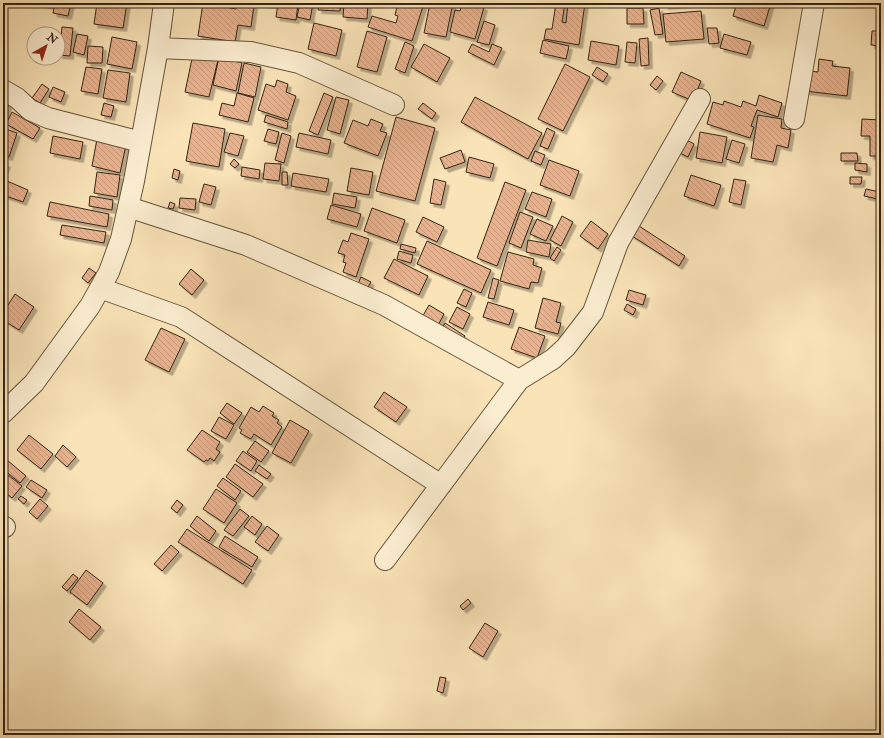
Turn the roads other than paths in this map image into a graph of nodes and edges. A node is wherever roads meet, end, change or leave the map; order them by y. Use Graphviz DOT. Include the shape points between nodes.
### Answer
graph roads {
  1 [pos="164,3"];
  2 [pos="814,3"];
  3 [pos="158,48"];
  4 [pos="3,90"];
  5 [pos="700,100"];
  6 [pos="394,105"];
  7 [pos="794,119"];
  8 [pos="141,142"];
  9 [pos="128,207"];
  10 [pos="100,288"];
  11 [pos="519,380"];
  12 [pos="3,413"];
  13 [pos="441,485"];
  14 [pos="385,560"];
  1 -- 3 [label="street"];
  2 -- 7 [label="street"];
  3 -- 6 [label="street" via="251,52 299,63"];
  3 -- 8 [label="street"];
  4 -- 8 [label="street" via="30,110 48,118"];
  5 -- 11 [label="street" via="618,243 593,312 566,347"];
  8 -- 9 [label="street"];
  9 -- 10 [label="street" via="121,239"];
  9 -- 11 [label="street" via="246,245 384,305"];
  10 -- 12 [label="street" via="90,306 34,383"];
  10 -- 13 [label="street" via="181,318"];
  11 -- 13 [label="street"];
  13 -- 14 [label="street"];
}
